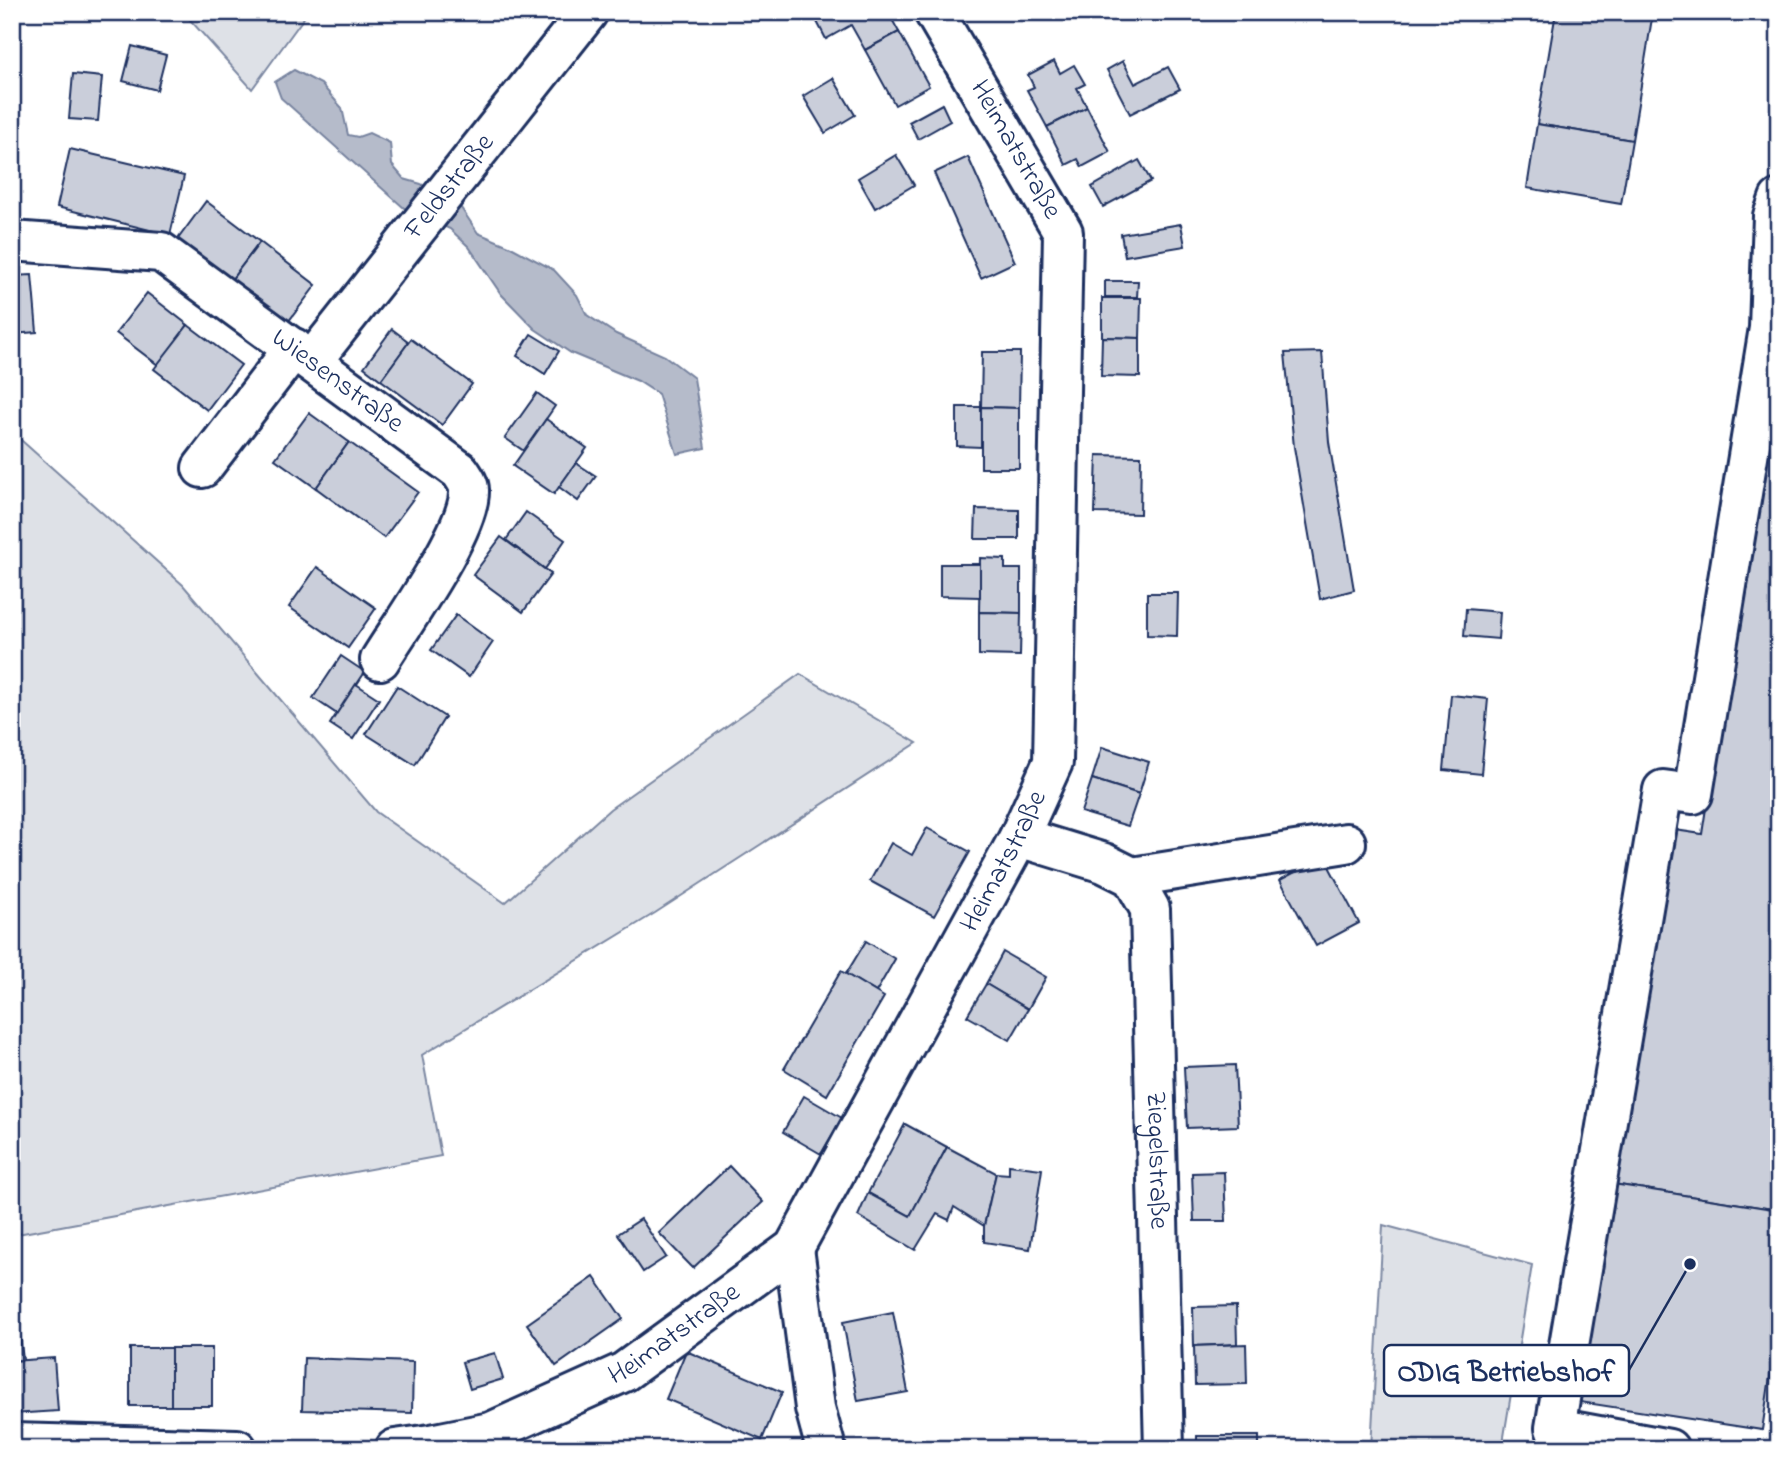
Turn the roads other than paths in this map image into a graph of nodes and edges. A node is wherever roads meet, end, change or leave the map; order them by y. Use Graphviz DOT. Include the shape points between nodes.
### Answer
graph roads {
  1 [pos="588,12"];
  2 [pos="934,12"];
  3 [pos="1779,199"];
  4 [pos="12,241"];
  5 [pos="303,355"];
  6 [pos="202,468"];
  7 [pos="380,660"];
  8 [pos="1019,837"];
  9 [pos="1346,843"];
  10 [pos="1132,877"];
  11 [pos="794,1248"];
  12 [pos="12,1443"];
  13 [pos="237,1449"];
  14 [pos="395,1449"];
  15 [pos="826,1449"];
  16 [pos="1164,1449"];
  17 [pos="1669,1449"];
  1 -- 5 [label="street, Feldstraße" via="384,270"];
  2 -- 8 [label="street, Heimatstraße" via="1063,232 1053,761"];
  3 -- 17 [label="street" via="1773,216 1769,328 1693,794 1663,790 1555,1428"];
  4 -- 5 [label="street, Wiesenstraße" via="161,253"];
  5 -- 6 [label="street, Feldstraße"];
  5 -- 7 [label="street, Wiesenstraße" via="460,471 469,488 466,515"];
  8 -- 10 [label="street" via="1104,863"];
  8 -- 11 [label="street, Heimatstraße"];
  9 -- 10 [label="street"];
  10 -- 16 [label="street, Ziegelstraße" via="1150,909"];
  11 -- 14 [label="street, Heimatstraße" via="624,1372 491,1432"];
  11 -- 15 [label="street" via="815,1408"];
  12 -- 13 [label="street"];
}
